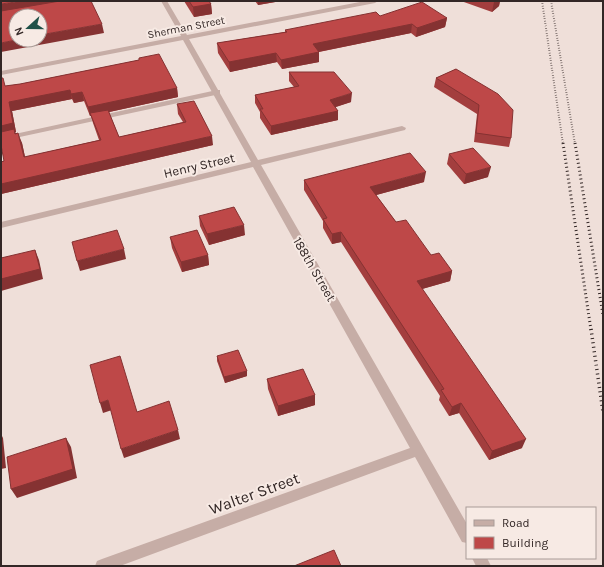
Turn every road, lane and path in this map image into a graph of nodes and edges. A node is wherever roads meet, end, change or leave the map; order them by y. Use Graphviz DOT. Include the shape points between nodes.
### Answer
graph roads {
  1 [pos="164,1"];
  2 [pos="375,1"];
  3 [pos="186,39"];
  4 [pos="1,73"];
  5 [pos="217,92"];
  6 [pos="402,128"];
  7 [pos="1,139"];
  8 [pos="255,165"];
  9 [pos="1,225"];
  10 [pos="418,451"];
  11 [pos="466,535"];
  12 [pos="102,566"];
  1 -- 3 [label="street, 188th Street"];
  2 -- 3 [label="street, Sherman Street"];
  3 -- 4 [label="street, Sherman Street"];
  3 -- 5 [label="street, 188th Street"];
  5 -- 7 [label="street"];
  5 -- 8 [label="street, 188th Street"];
  6 -- 8 [label="street, Henry Street"];
  8 -- 9 [label="street, Henry Street"];
  8 -- 10 [label="street, 188th Street"];
  10 -- 11 [label="street, 188th Street"];
  10 -- 12 [label="street, Walter Street"];
}
